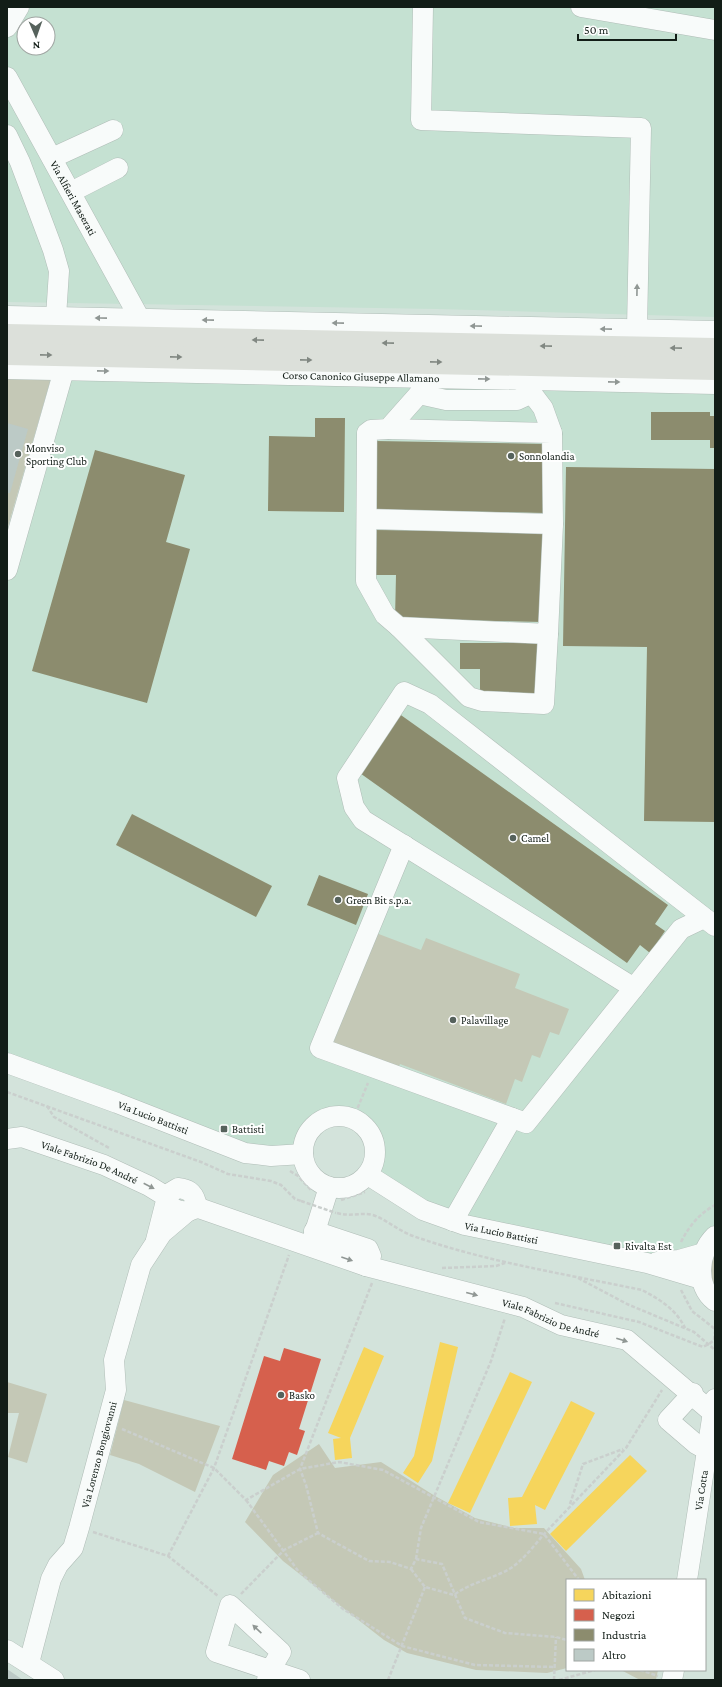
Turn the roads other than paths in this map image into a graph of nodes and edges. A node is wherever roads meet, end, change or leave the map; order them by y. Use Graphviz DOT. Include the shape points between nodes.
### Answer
graph roads {
  1 [pos="19,7"];
  2 [pos="423,7"];
  3 [pos="581,7"];
  4 [pos="7,27"];
  5 [pos="715,30"];
  6 [pos="7,77"];
  7 [pos="113,130"];
  8 [pos="7,135"];
  9 [pos="52,158"];
  10 [pos="118,168"];
  11 [pos="70,192"];
  12 [pos="7,316"];
  13 [pos="56,317"];
  14 [pos="140,319"];
  15 [pos="637,329"];
  16 [pos="715,330"];
  17 [pos="7,336"];
  18 [pos="715,349"];
  19 [pos="7,354"];
  20 [pos="7,369"];
  21 [pos="715,369"];
  22 [pos="64,370"];
  23 [pos="715,384"];
  24 [pos="423,386"];
  25 [pos="527,387"];
  26 [pos="388,429"];
  27 [pos="552,433"];
  28 [pos="368,519"];
  29 [pos="553,524"];
  30 [pos="7,570"];
  31 [pos="399,627"];
  32 [pos="548,634"];
  33 [pos="404,845"];
  34 [pos="709,922"];
  35 [pos="634,988"];
  36 [pos="7,1063"];
  37 [pos="512,1118"];
  38 [pos="7,1139"];
  39 [pos="303,1154"];
  40 [pos="368,1174"];
  41 [pos="329,1187"];
  42 [pos="167,1197"];
  43 [pos="192,1209"];
  44 [pos="453,1221"];
  45 [pos="715,1236"];
  46 [pos="306,1239"];
  47 [pos="155,1244"];
  48 [pos="704,1253"];
  49 [pos="647,1263"];
  50 [pos="701,1279"];
  51 [pos="715,1301"];
  52 [pos="692,1394"];
  53 [pos="714,1406"];
  54 [pos="707,1450"];
  55 [pos="687,1579"];
  56 [pos="7,1650"];
  57 [pos="281,1652"];
  58 [pos="29,1663"];
  59 [pos="269,1674"];
  60 [pos="54,1680"];
  61 [pos="300,1680"];
  62 [pos="309,1680"];
  1 -- 4 [label="street"];
  15 -- 2 [label="street, one-way" via="641,128 421,120"];
  3 -- 5 [label="street"];
  6 -- 9 [label="street, Via Alfieri Maserati"];
  7 -- 9 [label="street"];
  8 -- 13 [label="street" via="20,162 59,271"];
  9 -- 11 [label="street, Via Alfieri Maserati"];
  10 -- 11 [label="street"];
  11 -- 14 [label="street, Via Alfieri Maserati"];
  12 -- 13 [label="street"];
  14 -- 13 [label="street, one-way"];
  15 -- 14 [label="street, one-way"];
  15 -- 16 [label="street"];
  18 -- 17 [label="main road, one-way"];
  19 -- 21 [label="main road, Corso Canonico Giuseppe Allamano, one-way"];
  20 -- 22 [label="street, Corso Canonico Giuseppe Allamano"];
  22 -- 24 [label="street, Corso Canonico Giuseppe Allamano, one-way"];
  22 -- 30 [label="street"];
  25 -- 23 [label="street, Corso Canonico Giuseppe Allamano, one-way"];
  24 -- 25 [label="street, Corso Canonico Giuseppe Allamano"];
  24 -- 26 [label="street"];
  25 -- 27 [label="street" via="543,408"];
  26 -- 27 [label="street"];
  26 -- 28 [label="street" via="370,430 367,433"];
  27 -- 29 [label="street"];
  28 -- 29 [label="street"];
  28 -- 31 [label="street" via="366,581 385,615"];
  29 -- 32 [label="street"];
  31 -- 32 [label="street"];
  31 -- 32 [label="street" via="469,696 489,702 544,704"];
  33 -- 34 [label="street" via="363,820 354,807 347,778 404,692 430,704"];
  33 -- 35 [label="street"];
  33 -- 37 [label="street" via="320,1048"];
  34 -- 35 [label="street" via="681,929"];
  35 -- 37 [label="street" via="526,1123"];
  36 -- 39 [label="street, Via Lucio Battisti" via="245,1153 271,1156"];
  37 -- 44 [label="street"];
  38 -- 42 [label="street, Viale Fabrizio De André, one-way" via="22,1137 104,1165"];
  39 -- 40 [label="street" via="305,1140 319,1122 330,1117 353,1119 366,1128 373,1139 375,1152"];
  39 -- 41 [label="street" via="306,1167 313,1177"];
  40 -- 41 [label="street" via="350,1186"];
  40 -- 44 [label="street, Via Lucio Battisti" via="423,1210"];
  41 -- 46 [label="street"];
  42 -- 43 [label="street" via="172,1190 178,1188 188,1190 195,1198"];
  42 -- 47 [label="street, Via Lorenzo Bongiovanni"];
  43 -- 46 [label="street, Viale Fabrizio De André"];
  43 -- 47 [label="street, Via Lorenzo Bongiovanni" via="162,1233"];
  44 -- 49 [label="street, Via Lucio Battisti"];
  45 -- 48 [label="street"];
  46 -- 52 [label="street, Viale Fabrizio De André, one-way" via="372,1267 523,1307 560,1325 627,1340"];
  47 -- 58 [label="street, Via Lorenzo Bongiovanni" via="141,1265 114,1360 116,1390 73,1548 58,1565 51,1579"];
  48 -- 49 [label="street, Via Lucio Battisti" via="679,1260"];
  48 -- 50 [label="street"];
  49 -- 50 [label="street, Via Lucio Battisti"];
  50 -- 51 [label="street" via="704,1289"];
  52 -- 53 [label="street, Viale Fabrizio De André"];
  52 -- 54 [label="street" via="668,1420"];
  53 -- 54 [label="street, Via Cotta"];
  54 -- 55 [label="street, Via Cotta"];
  56 -- 58 [label="street"];
  57 -- 59 [label="street"];
  57 -- 59 [label="street, one-way" via="230,1606 216,1652"];
  57 -- 62 [label="street"];
  58 -- 60 [label="street"];
  59 -- 61 [label="street"];
}
